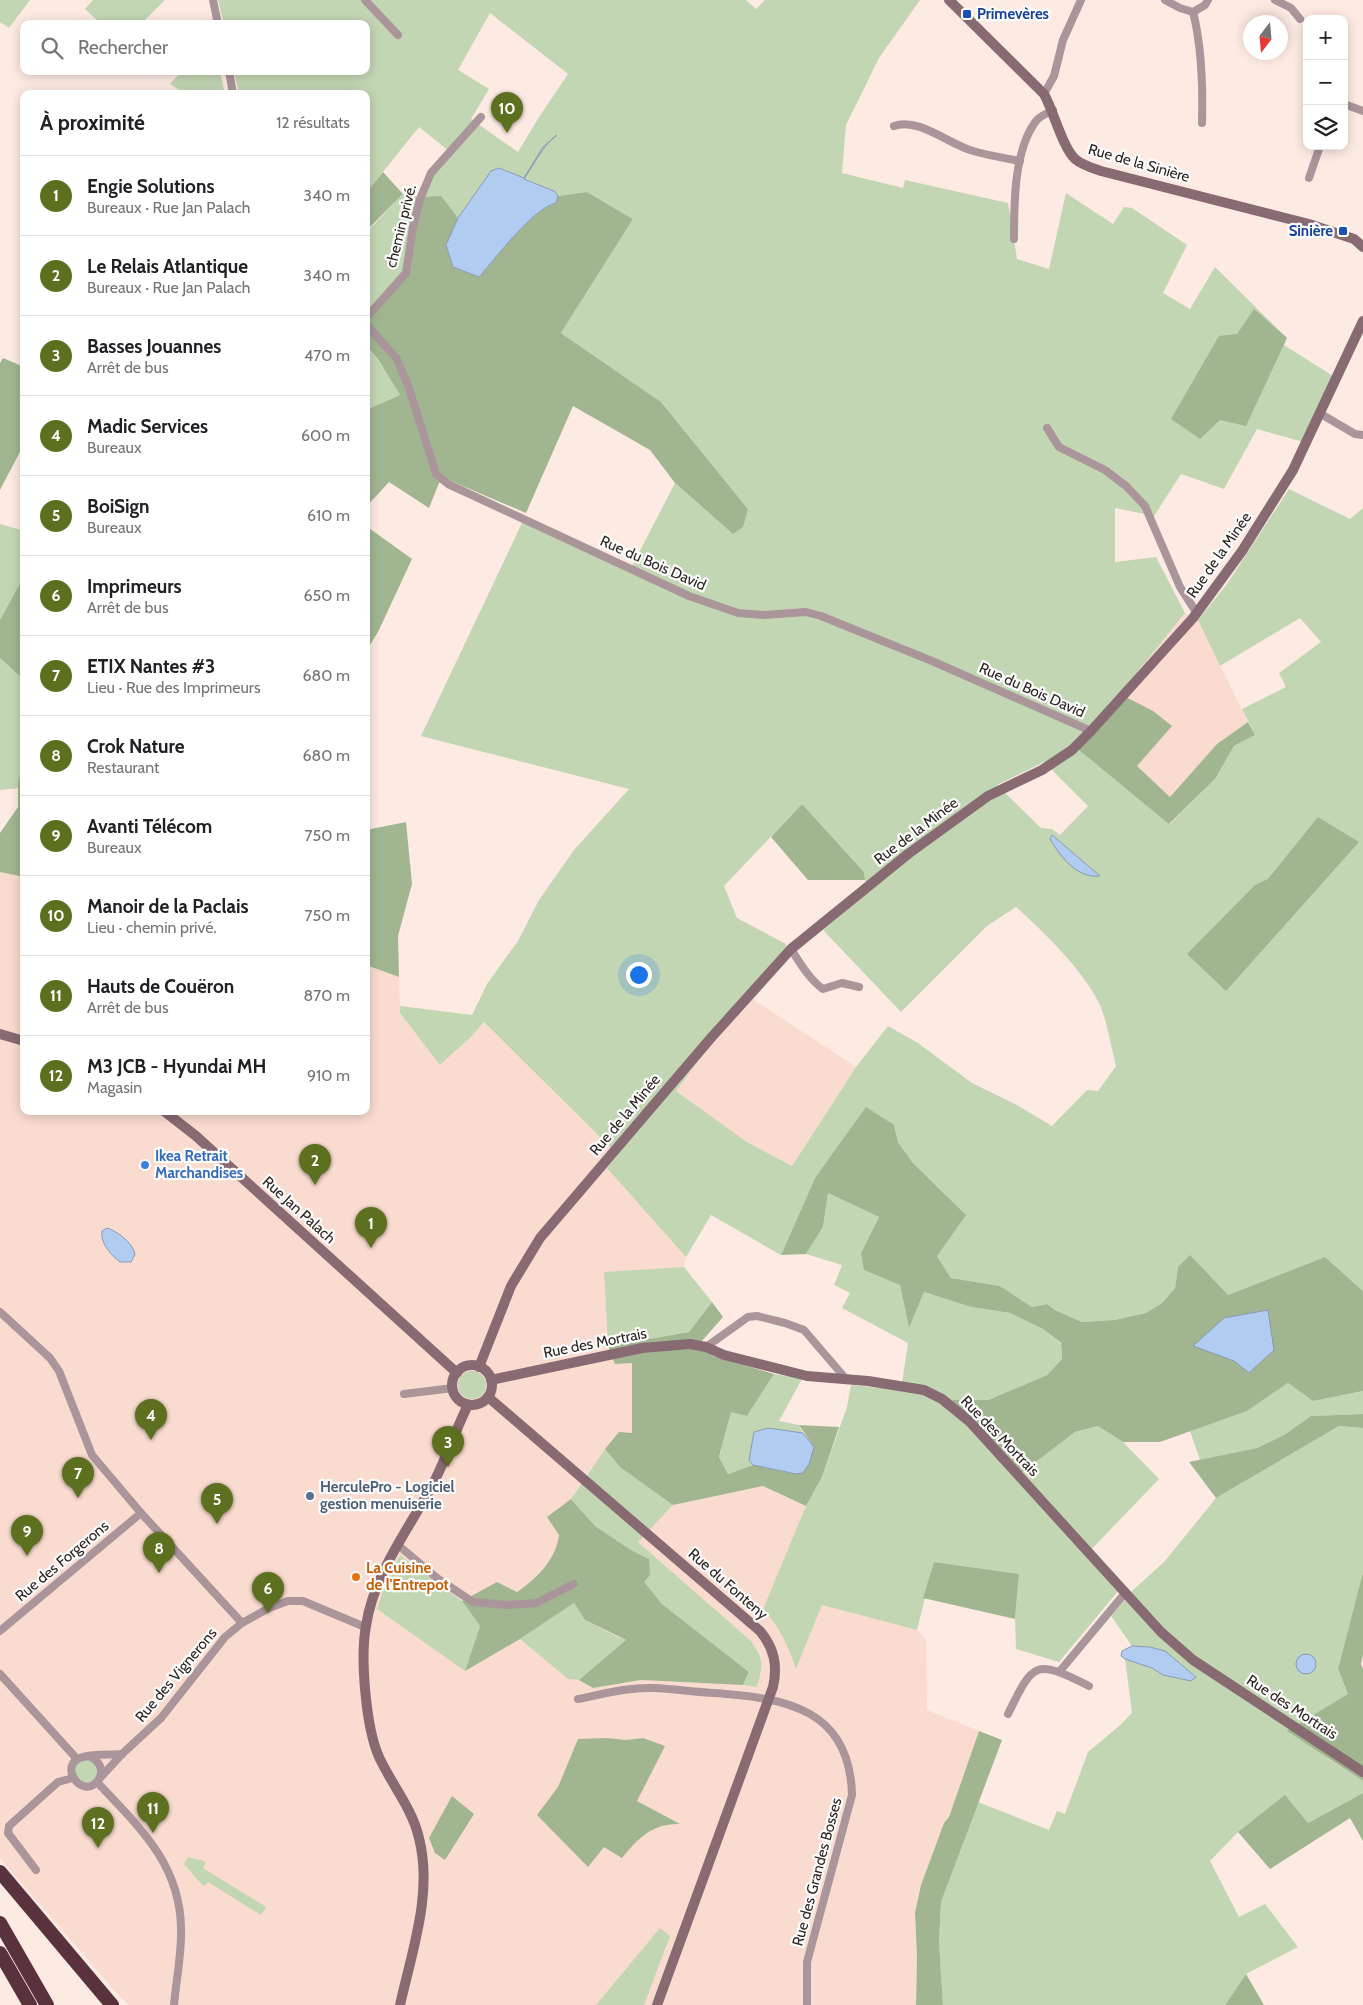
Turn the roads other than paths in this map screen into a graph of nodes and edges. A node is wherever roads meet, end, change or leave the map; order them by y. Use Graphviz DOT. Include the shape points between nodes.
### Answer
graph roads {
  1 [pos="213,0"];
  2 [pos="364,0"];
  3 [pos="949,0"];
  4 [pos="1081,0"];
  5 [pos="1165,0"];
  6 [pos="1208,0"];
  7 [pos="1274,0"];
  8 [pos="1193,12"];
  9 [pos="1300,19"];
  10 [pos="217,20"];
  11 [pos="398,36"];
  12 [pos="230,75"];
  13 [pos="232,90"];
  14 [pos="1044,94"];
  15 [pos="1347,105"];
  16 [pos="1053,110"];
  17 [pos="1363,111"];
  18 [pos="481,117"];
  19 [pos="1202,123"];
  20 [pos="894,126"];
  21 [pos="1319,150"];
  22 [pos="1020,161"];
  23 [pos="1309,178"];
  24 [pos="1014,239"];
  25 [pos="1363,247"];
  26 [pos="370,313"];
  27 [pos="1363,321"];
  28 [pos="370,329"];
  29 [pos="1321,414"];
  30 [pos="1047,428"];
  31 [pos="1363,435"];
  32 [pos="1196,612"];
  33 [pos="1091,731"];
  34 [pos="791,948"];
  35 [pos="860,987"];
  36 [pos="0,1034"];
  37 [pos="20,1040"];
  38 [pos="169,1115"];
  39 [pos="0,1312"];
  40 [pos="706,1347"];
  41 [pos="479,1367"];
  42 [pos="457,1373"];
  43 [pos="846,1379"];
  44 [pos="491,1380"];
  45 [pos="453,1388"];
  46 [pos="404,1394"];
  47 [pos="488,1397"];
  48 [pos="468,1404"];
  49 [pos="141,1513"];
  50 [pos="398,1545"];
  51 [pos="574,1584"];
  52 [pos="1125,1592"];
  53 [pos="242,1623"];
  54 [pos="365,1627"];
  55 [pos="0,1631"];
  56 [pos="1060,1671"];
  57 [pos="0,1674"];
  58 [pos="1089,1686"];
  59 [pos="578,1699"];
  60 [pos="770,1699"];
  61 [pos="1008,1714"];
  62 [pos="122,1754"];
  63 [pos="87,1756"];
  64 [pos="77,1759"];
  65 [pos="1363,1772"];
  66 [pos="73,1778"];
  67 [pos="99,1780"];
  68 [pos="36,1870"];
  69 [pos="0,1872"];
  70 [pos="0,1923"];
  71 [pos="0,1952"];
  72 [pos="95,1985"];
  73 [pos="30,2005"];
  74 [pos="47,2005"];
  75 [pos="104,2005"];
  76 [pos="112,2005"];
  77 [pos="174,2005"];
  78 [pos="400,2005"];
  79 [pos="657,2005"];
  80 [pos="807,2005"];
  1 -- 10 [label="street"];
  2 -- 11 [label="street"];
  3 -- 14 [label="street, Rue de la Sinière"];
  4 -- 14 [label="street" via="1063,40 1054,76"];
  5 -- 8 [label="street"];
  6 -- 8 [label="street"];
  7 -- 9 [label="street" via="1291,8"];
  8 -- 19 [label="street" via="1203,87"];
  12 -- 13 [label="street"];
  14 -- 16 [label="street, Rue de la Sinière"];
  15 -- 17 [label="street"];
  16 -- 22 [label="street" via="1037,119"];
  16 -- 25 [label="street, Rue de la Sinière" via="1072,154 1088,166 1310,224 1354,239"];
  18 -- 26 [label="street, chemin privé." via="431,173 420,199 406,273"];
  20 -- 22 [label="street" via="901,123 927,129 970,150"];
  21 -- 23 [label="street"];
  22 -- 24 [label="street" via="1014,204"];
  27 -- 29 [label="street, Rue de la Minée"];
  28 -- 33 [label="street, Rue du Bois David" via="397,359 436,474 448,484 689,596 738,612 764,615 806,612 821,616"];
  29 -- 31 [label="street" via="1355,434"];
  29 -- 32 [label="street, Rue de la Minée" via="1268,512"];
  30 -- 32 [label="street" via="1059,446 1105,470 1145,506 1180,587"];
  32 -- 33 [label="street, Rue de la Minée"];
  33 -- 34 [label="street, Rue de la Minée" via="1072,750 1042,770 988,796 929,838"];
  34 -- 35 [label="street" via="823,989 842,983"];
  34 -- 41 [label="street, Rue de la Minée" via="540,1238 510,1286"];
  36 -- 37 [label="street"];
  38 -- 42 [label="street, Rue Jan Palach"];
  39 -- 49 [label="street" via="60,1371 92,1455"];
  40 -- 43 [label="street, Rue des Mortrais" via="787,1372"];
  40 -- 43 [label="street" via="748,1317 757,1316 804,1330"];
  40 -- 44 [label="street, Rue des Mortrais" via="680,1343 642,1348"];
  41 -- 42 [label="street" via="468,1366"];
  41 -- 44 [label="street"];
  42 -- 45 [label="street"];
  43 -- 52 [label="street, Rue des Mortrais" via="924,1390 942,1399 982,1434"];
  44 -- 47 [label="street" via="492,1389"];
  45 -- 46 [label="street"];
  45 -- 48 [label="street" via="460,1400"];
  47 -- 48 [label="street" via="479,1404"];
  47 -- 60 [label="street, Rue du Fonteny" via="760,1631 773,1652 776,1667"];
  48 -- 50 [label="street" via="434,1481"];
  49 -- 53 [label="street"];
  49 -- 55 [label="street, Rue des Forgerons"];
  50 -- 51 [label="street" via="437,1578 473,1602 536,1604"];
  50 -- 54 [label="street" via="383,1571"];
  52 -- 56 [label="street"];
  52 -- 65 [label="street, Rue des Mortrais" via="1160,1632 1193,1660"];
  53 -- 54 [label="street, Rue des Vignerons" via="288,1601 303,1601"];
  53 -- 62 [label="street, Rue des Vignerons" via="225,1637 161,1718"];
  54 -- 78 [label="street" via="365,1684 371,1732 382,1763 407,1805 419,1837 425,1870 424,1894"];
  56 -- 58 [label="street"];
  56 -- 61 [label="street" via="1049,1668 1035,1670 1024,1682"];
  57 -- 64 [label="street"];
  59 -- 60 [label="street, Rue des Grandes Bosses" via="653,1688"];
  60 -- 79 [label="street, Rue du Fonteny"];
  60 -- 80 [label="street, Rue des Grandes Bosses" via="814,1716 831,1730 846,1756 852,1777 852,1796 807,1962"];
  62 -- 63 [label="street"];
  62 -- 67 [label="street, Rue des Vignerons"];
  63 -- 64 [label="street"];
  63 -- 67 [label="street" via="99,1764"];
  64 -- 66 [label="street" via="72,1768"];
  66 -- 67 [label="street" via="84,1786"];
  66 -- 68 [label="street" via="58,1782 8,1826 8,1833"];
  67 -- 77 [label="street" via="158,1850 173,1884 181,1927"];
  69 -- 72 [label="highway"];
  70 -- 74 [label="highway"];
  71 -- 73 [label="highway"];
  72 -- 75 [label="highway"];
  72 -- 76 [label="highway"];
}
